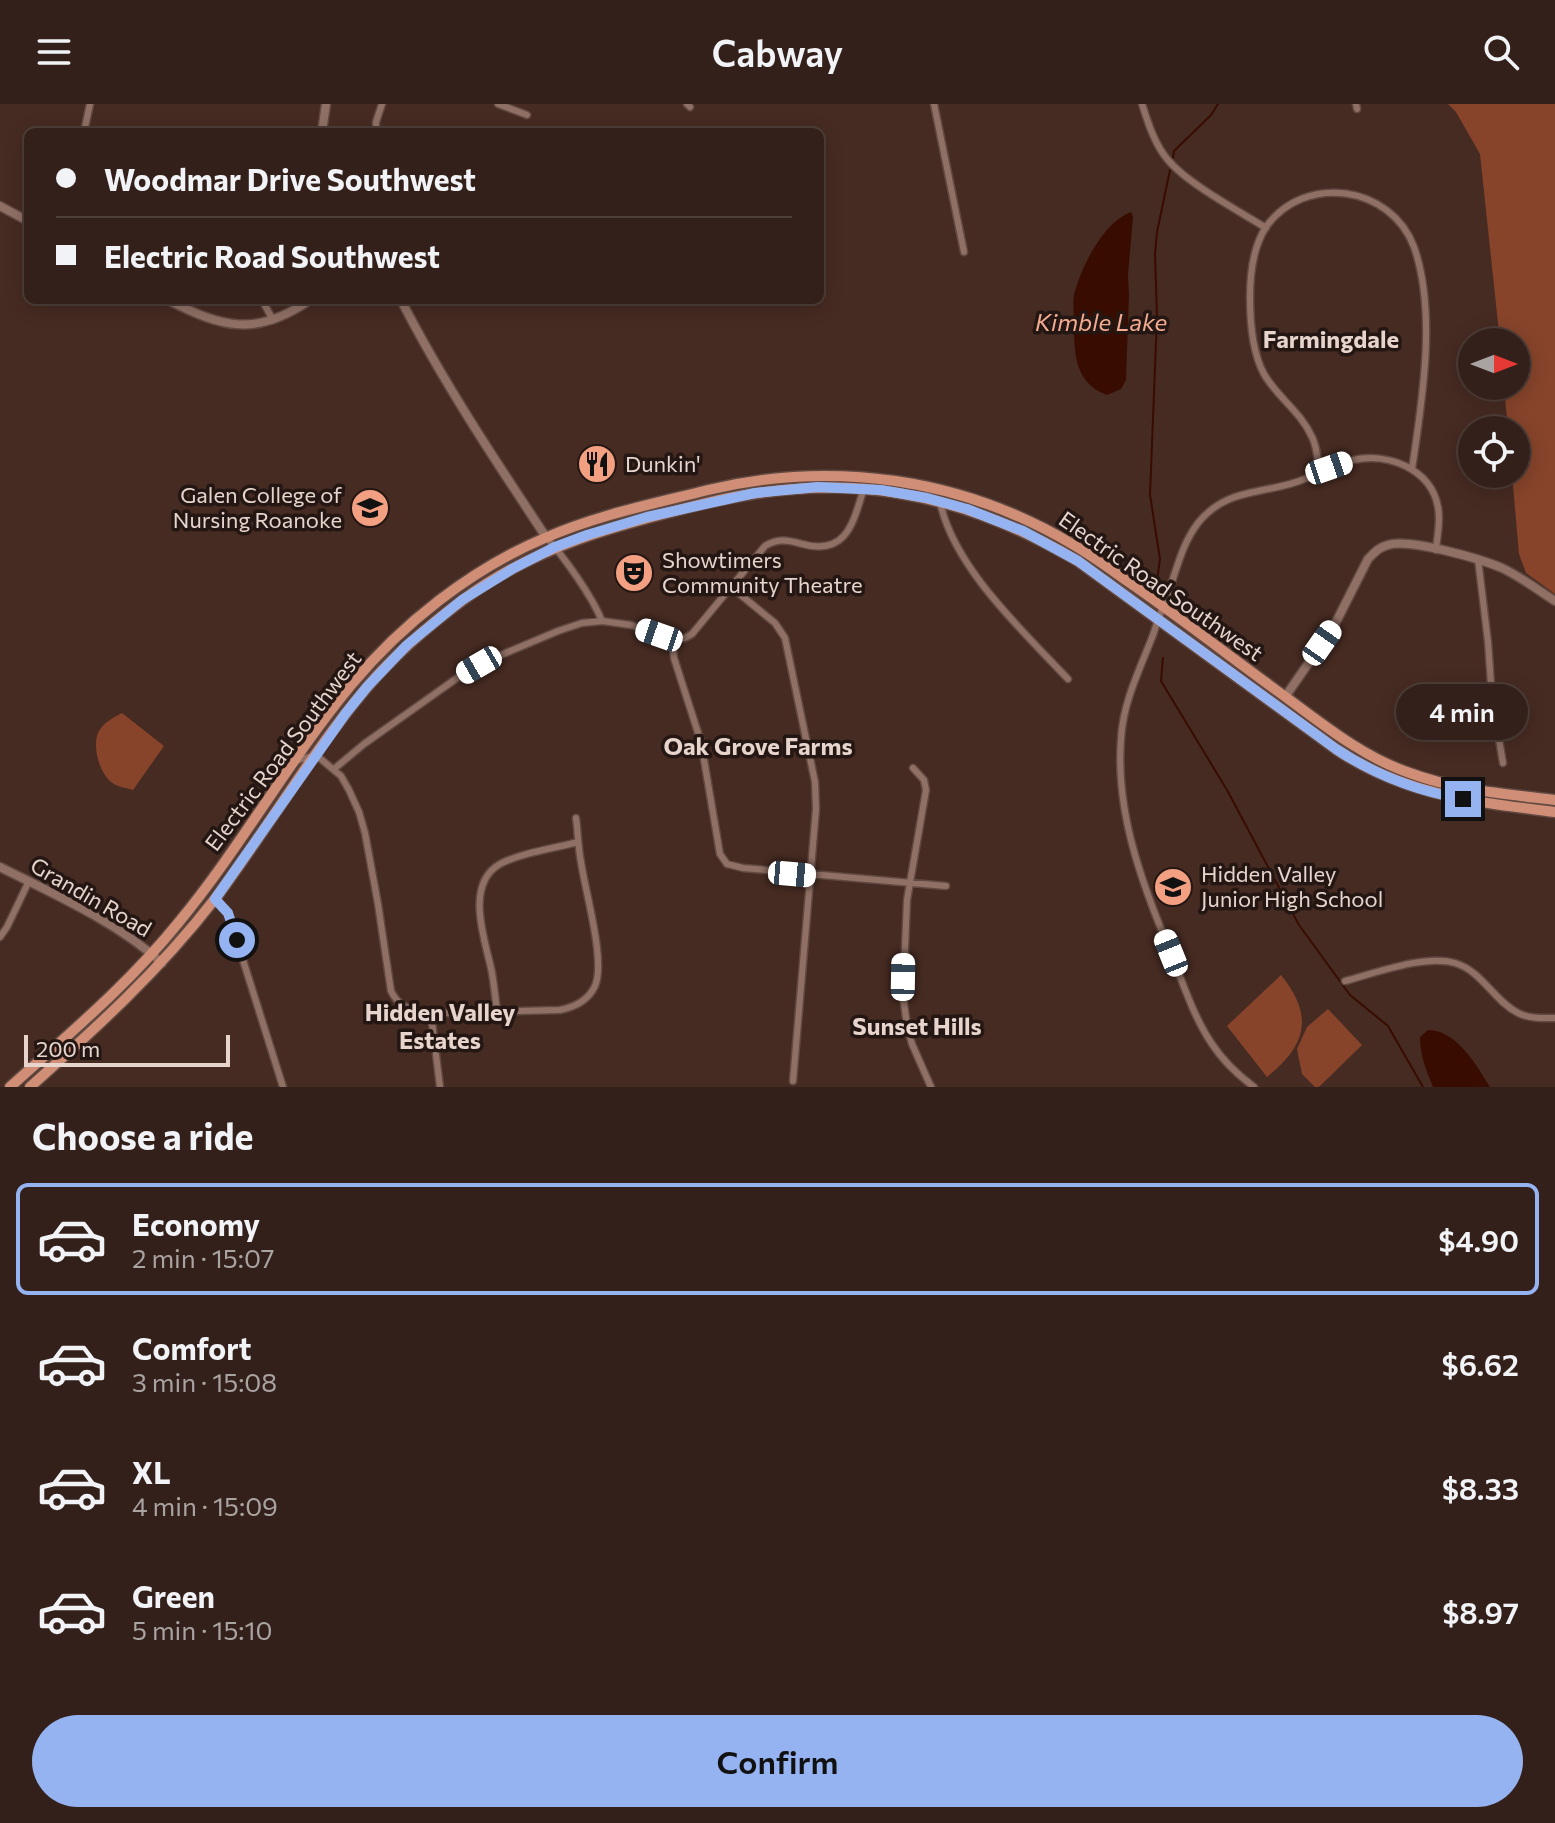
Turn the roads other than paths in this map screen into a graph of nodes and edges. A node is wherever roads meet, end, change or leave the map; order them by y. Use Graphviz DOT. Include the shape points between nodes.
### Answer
graph roads {
  1 [pos="90,104"];
  2 [pos="326,104"];
  3 [pos="382,104"];
  4 [pos="498,104"];
  5 [pos="934,104"];
  6 [pos="1142,104"];
  7 [pos="527,115"];
  8 [pos="85,128"];
  9 [pos="323,128"];
  10 [pos="376,128"];
  11 [pos="0,206"];
  12 [pos="24,219"];
  13 [pos="1266,228"];
  14 [pos="964,252"];
  15 [pos="176,304"];
  16 [pos="264,304"];
  17 [pos="303,304"];
  18 [pos="403,304"];
  19 [pos="273,320"];
  20 [pos="1412,469"];
  21 [pos="1319,472"];
  22 [pos="864,488"];
  23 [pos="940,502"];
  24 [pos="546,537"];
  25 [pos="555,547"];
  26 [pos="1436,550"];
  27 [pos="1478,559"];
  28 [pos="731,587"];
  29 [pos="1555,601"];
  30 [pos="1163,606"];
  31 [pos="1157,619"];
  32 [pos="602,621"];
  33 [pos="672,639"];
  34 [pos="1068,679"];
  35 [pos="1285,697"];
  36 [pos="316,755"];
  37 [pos="295,761"];
  38 [pos="1503,763"];
  39 [pos="913,768"];
  40 [pos="334,769"];
  41 [pos="1555,800"];
  42 [pos="1555,812"];
  43 [pos="576,818"];
  44 [pos="578,842"];
  45 [pos="0,867"];
  46 [pos="811,875"];
  47 [pos="29,881"];
  48 [pos="910,883"];
  49 [pos="946,886"];
  50 [pos="215,899"];
  51 [pos="0,937"];
  52 [pos="152,954"];
  53 [pos="162,963"];
  54 [pos="1345,981"];
  55 [pos="497,1011"];
  56 [pos="430,1017"];
  57 [pos="1555,1018"];
  58 [pos="793,1081"];
  59 [pos="10,1087"];
  60 [pos="30,1087"];
  61 [pos="283,1087"];
  62 [pos="440,1087"];
  63 [pos="931,1087"];
  64 [pos="1254,1087"];
  1 -- 8 [label="street"];
  2 -- 9 [label="street"];
  3 -- 10 [label="street"];
  4 -- 7 [label="street"];
  5 -- 14 [label="street"];
  6 -- 13 [label="street" via="1161,149 1176,168"];
  11 -- 12 [label="street"];
  13 -- 20 [label="street" via="1302,200 1343,192 1376,203 1409,236 1421,282 1426,336"];
  13 -- 21 [label="street" via="1250,282 1254,343 1263,372 1311,434"];
  15 -- 19 [label="street" via="228,323"];
  16 -- 19 [label="street"];
  17 -- 19 [label="street"];
  18 -- 24 [label="street"];
  20 -- 21 [label="street" via="1388,460 1361,459"];
  20 -- 26 [label="street" via="1436,500"];
  21 -- 30 [label="street" via="1236,496 1211,510 1181,552"];
  22 -- 23 [label="main road, Electric Road Southwest"];
  22 -- 25 [label="main road, Electric Road Southwest" via="789,489 726,498 606,528"];
  22 -- 28 [label="street" via="840,540 819,548 772,542"];
  23 -- 31 [label="main road, Electric Road Southwest" via="1044,542"];
  23 -- 34 [label="street" via="973,574"];
  24 -- 25 [label="street"];
  24 -- 30 [label="main road, Electric Road Southwest" via="630,509 753,481 817,475 883,478 958,494 1029,520"];
  24 -- 37 [label="main road, Electric Road Southwest" via="476,575 405,630 352,684"];
  25 -- 32 [label="street"];
  25 -- 36 [label="main road, Electric Road Southwest" via="484,585 424,630 367,687"];
  26 -- 27 [label="street"];
  26 -- 35 [label="street" via="1393,543 1374,552 1333,628"];
  27 -- 29 [label="street"];
  27 -- 38 [label="street"];
  28 -- 33 [label="street" via="692,634"];
  28 -- 46 [label="street" via="775,623 787,643 815,782"];
  30 -- 31 [label="street"];
  30 -- 35 [label="main road, Electric Road Southwest"];
  31 -- 42 [label="main road, Electric Road Southwest" via="1336,749 1381,775 1440,795"];
  31 -- 64 [label="street" via="1124,716 1120,753 1127,821 1141,877 1204,1032 1221,1057"];
  32 -- 33 [label="street"];
  32 -- 40 [label="street" via="558,631 479,665"];
  33 -- 46 [label="street" via="701,742 722,859 743,868"];
  35 -- 41 [label="main road, Electric Road Southwest" via="1349,743 1406,772 1455,786"];
  36 -- 37 [label="street"];
  36 -- 40 [label="street"];
  36 -- 50 [label="main road, Electric Road Southwest"];
  37 -- 52 [label="main road, Electric Road Southwest" via="203,893"];
  39 -- 48 [label="street" via="926,790"];
  40 -- 56 [label="street" via="357,806 365,833 391,991 403,1006"];
  43 -- 44 [label="street"];
  44 -- 55 [label="street" via="509,860 486,878 480,918"];
  44 -- 55 [label="street" via="597,949 594,988 568,1008"];
  45 -- 47 [label="street, Grandin Road"];
  46 -- 48 [label="street"];
  46 -- 58 [label="street"];
  47 -- 51 [label="street"];
  47 -- 52 [label="street, Grandin Road"];
  48 -- 49 [label="street"];
  48 -- 63 [label="street" via="904,1010"];
  50 -- 53 [label="main road, Electric Road Southwest"];
  50 -- 61 [label="street" via="228,913"];
  52 -- 53 [label="street, Grandin Road"];
  52 -- 59 [label="main road, Electric Road Southwest"];
  53 -- 60 [label="main road, Electric Road Southwest"];
  54 -- 57 [label="street" via="1422,961 1446,961 1464,966 1517,1013"];
  55 -- 56 [label="street"];
  56 -- 62 [label="street"];
}
